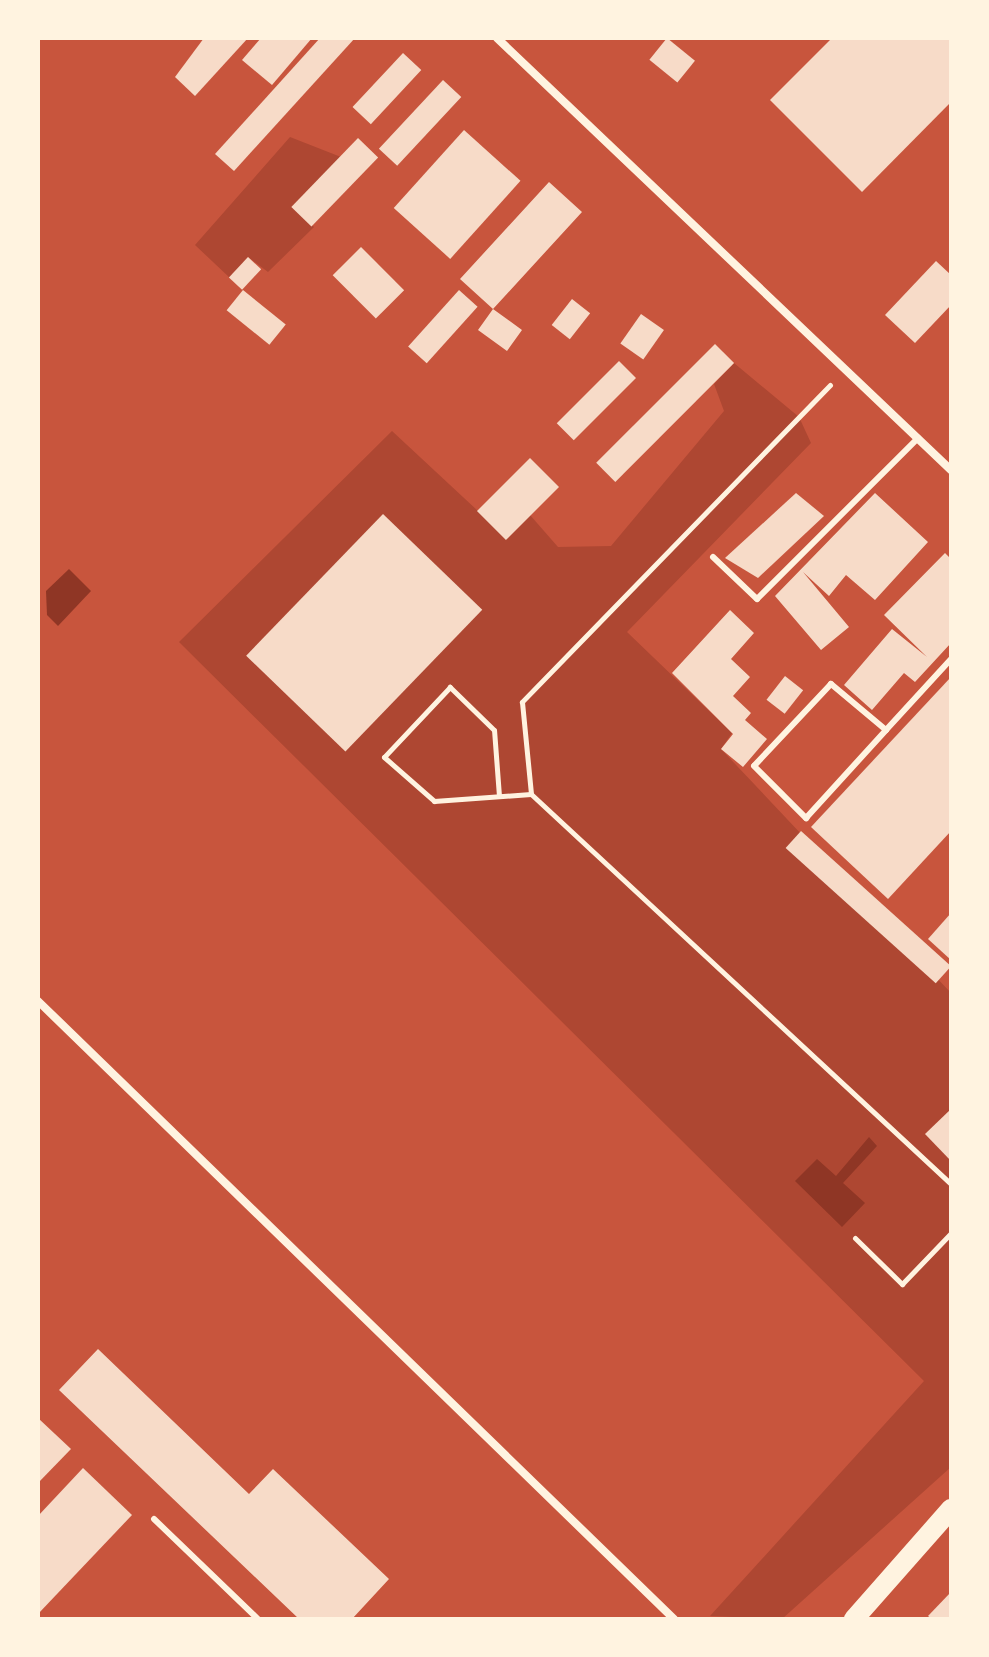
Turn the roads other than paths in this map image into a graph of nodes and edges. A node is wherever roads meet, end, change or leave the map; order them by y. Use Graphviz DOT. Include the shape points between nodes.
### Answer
graph roads {
  1 [pos="497,38"];
  2 [pos="918,438"];
  3 [pos="951,470"];
  4 [pos="713,557"];
  5 [pos="951,659"];
  6 [pos="886,730"];
  7 [pos="38,1001"];
  8 [pos="951,1509"];
  9 [pos="154,1519"];
  10 [pos="258,1619"];
  11 [pos="674,1619"];
  12 [pos="854,1619"];
  1 -- 2 [label="street"];
  2 -- 3 [label="street"];
  2 -- 4 [label="lane" via="757,599"];
  5 -- 6 [label="lane"];
  6 -- 6 [label="lane" via="806,818 754,766 831,684"];
  7 -- 11 [label="street"];
  8 -- 12 [label="main road"];
  9 -- 10 [label="lane"];
}
